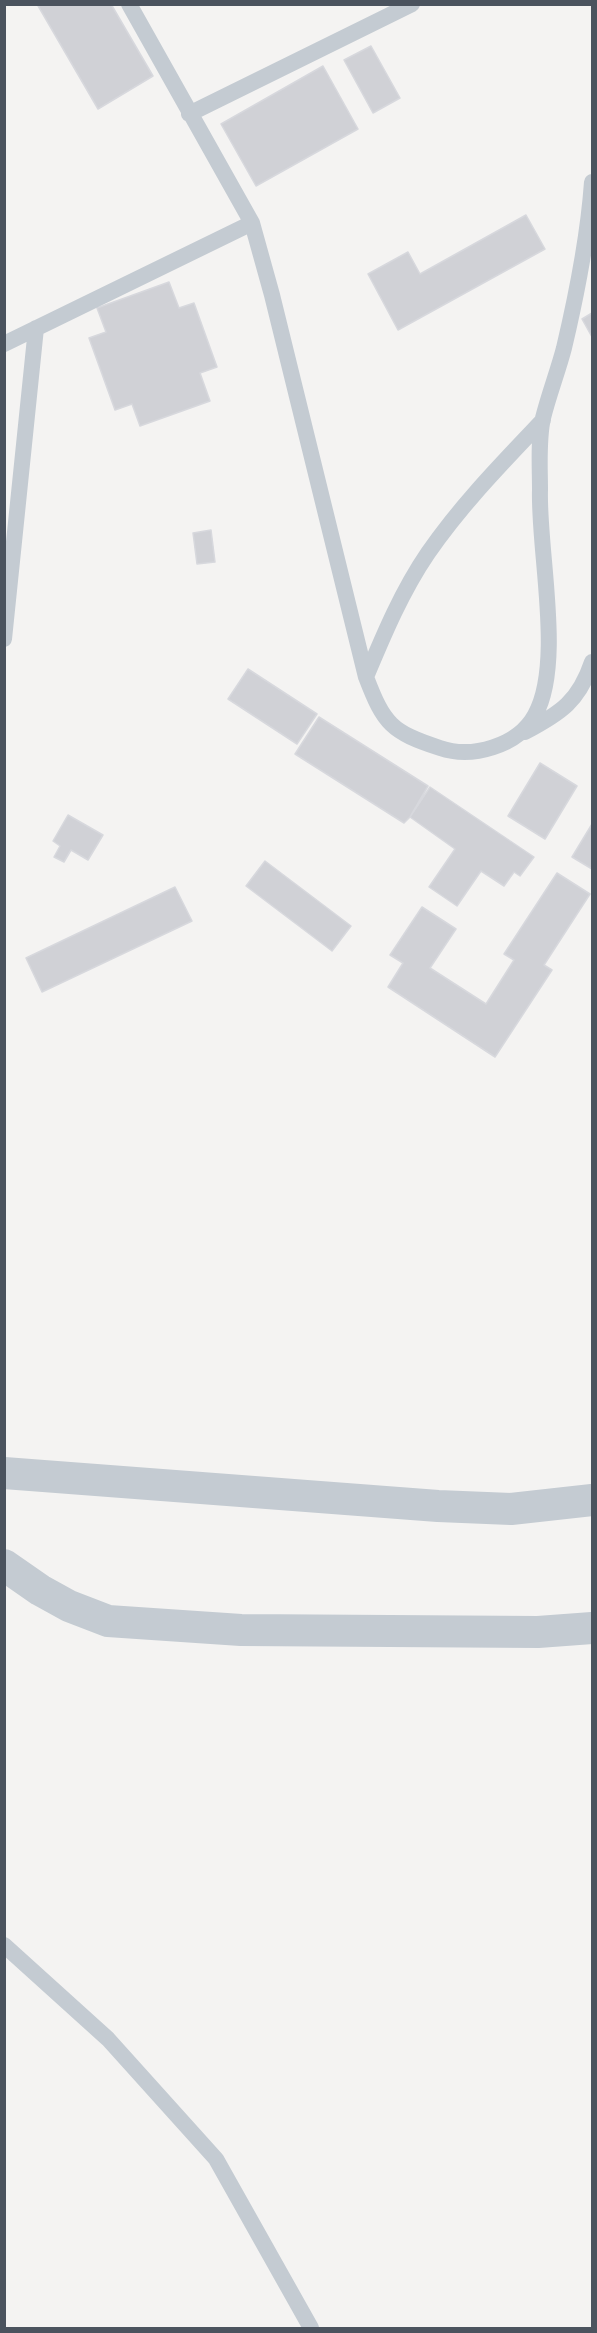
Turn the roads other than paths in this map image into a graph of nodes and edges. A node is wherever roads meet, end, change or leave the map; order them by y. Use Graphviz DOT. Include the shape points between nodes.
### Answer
graph roads {
  1 [pos="129,4"];
  2 [pos="412,4"];
  3 [pos="189,114"];
  4 [pos="592,182"];
  5 [pos="252,223"];
  6 [pos="36,328"];
  7 [pos="4,344"];
  8 [pos="543,420"];
  9 [pos="4,639"];
  10 [pos="592,662"];
  11 [pos="366,677"];
  12 [pos="519,735"];
  13 [pos="4,1473"];
  14 [pos="592,1500"];
  15 [pos="4,1565"];
  16 [pos="592,1628"];
  17 [pos="4,1945"];
  18 [pos="310,2328"];
  1 -- 3 [label="lane"];
  2 -- 3 [label="lane"];
  3 -- 5 [label="lane"];
  4 -- 8 [label="lane" via="587,240 564,349"];
  5 -- 6 [label="lane"];
  5 -- 11 [label="lane"];
  6 -- 7 [label="lane"];
  6 -- 9 [label="lane"];
  8 -- 11 [label="lane" via="488,479 428,554 406,590"];
  8 -- 12 [label="lane" via="540,493 549,655 544,693 535,716"];
  10 -- 12 [label="lane" via="572,702 554,717"];
  11 -- 12 [label="lane" via="378,710 389,724 413,739 453,753 489,749"];
  13 -- 14 [label="street" via="438,1506 511,1509"];
  15 -- 16 [label="street" via="40,1590 108,1621 241,1630 537,1632"];
  17 -- 18 [label="lane" via="108,2039 216,2159"];
}
